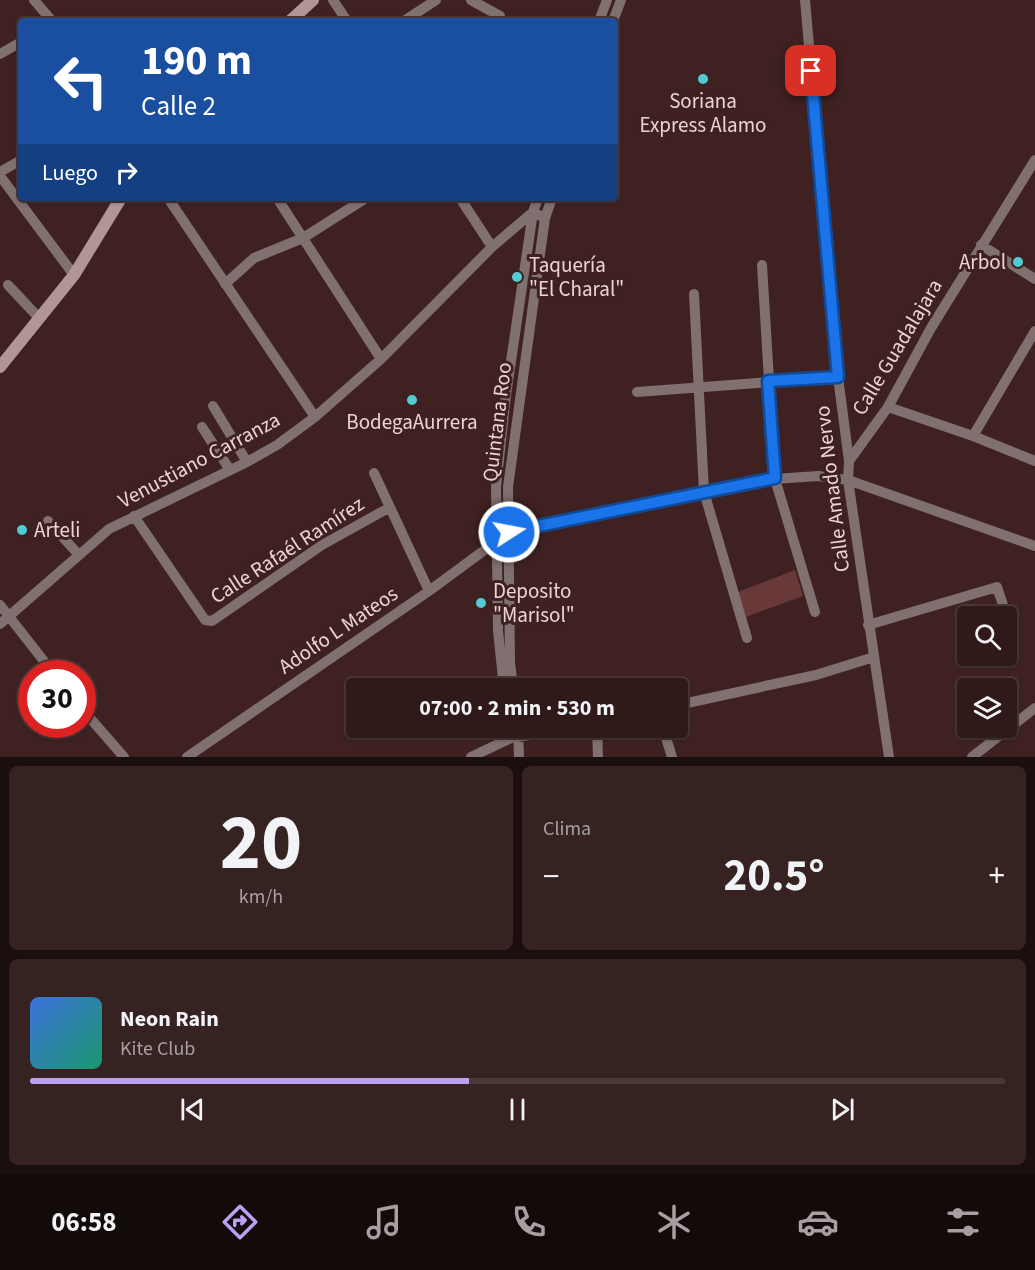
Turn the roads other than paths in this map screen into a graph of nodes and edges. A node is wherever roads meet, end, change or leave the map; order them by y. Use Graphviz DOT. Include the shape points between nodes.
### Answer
graph roads {
  1 [pos="34,0"];
  2 [pos="313,0"];
  3 [pos="333,0"];
  4 [pos="436,0"];
  5 [pos="471,0"];
  6 [pos="606,0"];
  7 [pos="621,0"];
  8 [pos="805,0"];
  9 [pos="49,18"];
  10 [pos="293,18"];
  11 [pos="345,18"];
  12 [pos="409,18"];
  13 [pos="500,18"];
  14 [pos="600,18"];
  15 [pos="614,18"];
  16 [pos="18,44"];
  17 [pos="0,54"];
  18 [pos="1035,160"];
  19 [pos="18,162"];
  20 [pos="0,174"];
  21 [pos="18,199"];
  22 [pos="20,201"];
  23 [pos="119,201"];
  24 [pos="170,201"];
  25 [pos="279,201"];
  26 [pos="361,201"];
  27 [pos="462,201"];
  28 [pos="537,201"];
  29 [pos="551,201"];
  30 [pos="533,212"];
  31 [pos="545,218"];
  32 [pos="303,238"];
  33 [pos="981,245"];
  34 [pos="492,247"];
  35 [pos="762,265"];
  36 [pos="74,275"];
  37 [pos="1035,279"];
  38 [pos="225,284"];
  39 [pos="8,285"];
  40 [pos="694,294"];
  41 [pos="39,318"];
  42 [pos="1035,331"];
  43 [pos="381,359"];
  44 [pos="0,367"];
  45 [pos="838,377"];
  46 [pos="768,381"];
  47 [pos="700,387"];
  48 [pos="637,392"];
  49 [pos="213,406"];
  50 [pos="888,407"];
  51 [pos="315,417"];
  52 [pos="202,427"];
  53 [pos="972,436"];
  54 [pos="849,461"];
  55 [pos="1035,461"];
  56 [pos="247,462"];
  57 [pos="230,470"];
  58 [pos="374,472"];
  59 [pos="775,478"];
  60 [pos="848,480"];
  61 [pos="704,492"];
  62 [pos="392,510"];
  63 [pos="134,516"];
  64 [pos="48,520"];
  65 [pos="509,532"];
  66 [pos="497,540"];
  67 [pos="1035,546"];
  68 [pos="79,555"];
  69 [pos="429,591"];
  70 [pos="0,604"];
  71 [pos="1003,606"];
  72 [pos="815,612"];
  73 [pos="9,615"];
  74 [pos="0,624"];
  75 [pos="868,625"];
  76 [pos="747,638"];
  77 [pos="874,657"];
  78 [pos="43,660"];
  79 [pos="503,678"];
  80 [pos="512,678"];
  81 [pos="688,703"];
  82 [pos="1035,708"];
  83 [pos="96,725"];
  84 [pos="597,738"];
  85 [pos="666,738"];
  86 [pos="516,739"];
  87 [pos="124,757"];
  88 [pos="187,757"];
  89 [pos="471,757"];
  90 [pos="598,757"];
  91 [pos="672,757"];
  92 [pos="889,757"];
  93 [pos="972,757"];
  1 -- 9 [label="street"];
  2 -- 10 [label="main road"];
  3 -- 11 [label="street"];
  4 -- 12 [label="street"];
  5 -- 13 [label="street"];
  6 -- 14 [label="street"];
  7 -- 15 [label="street"];
  8 -- 45 [label="street, Calle Amado Nervo"];
  16 -- 17 [label="street"];
  18 -- 33 [label="street, Calle Guadalajara"];
  19 -- 20 [label="street"];
  20 -- 21 [label="street"];
  22 -- 36 [label="street"];
  23 -- 36 [label="main road"];
  24 -- 38 [label="street"];
  25 -- 32 [label="street"];
  26 -- 32 [label="street"];
  27 -- 34 [label="street"];
  28 -- 30 [label="street, Quintana Roo"];
  29 -- 31 [label="street, Quintana Roo"];
  30 -- 31 [label="street"];
  30 -- 34 [label="street, Venustiano Carranza"];
  30 -- 66 [label="street, Quintana Roo" via="496,487"];
  31 -- 65 [label="street, Quintana Roo" via="508,487"];
  32 -- 38 [label="street" via="254,258"];
  32 -- 43 [label="street"];
  33 -- 37 [label="street"];
  33 -- 50 [label="street, Calle Guadalajara"];
  34 -- 43 [label="street, Venustiano Carranza"];
  35 -- 46 [label="street"];
  36 -- 41 [label="main road"];
  38 -- 51 [label="street"];
  39 -- 41 [label="street"];
  40 -- 47 [label="street"];
  41 -- 44 [label="main road"];
  42 -- 53 [label="street"];
  43 -- 51 [label="street, Venustiano Carranza"];
  45 -- 46 [label="street"];
  45 -- 54 [label="street, Calle Amado Nervo"];
  46 -- 47 [label="street"];
  46 -- 59 [label="street"];
  47 -- 48 [label="street"];
  47 -- 61 [label="street"];
  49 -- 56 [label="street"];
  50 -- 53 [label="street"];
  50 -- 54 [label="street, Calle Guadalajara"];
  51 -- 56 [label="street, Venustiano Carranza"];
  52 -- 57 [label="street"];
  53 -- 55 [label="street"];
  54 -- 60 [label="street, Calle Amado Nervo"];
  56 -- 57 [label="street, Venustiano Carranza"];
  57 -- 63 [label="street, Venustiano Carranza"];
  58 -- 62 [label="street"];
  59 -- 60 [label="street" via="818,476"];
  59 -- 61 [label="street"];
  59 -- 72 [label="street"];
  60 -- 67 [label="street"];
  60 -- 75 [label="street, Calle Amado Nervo"];
  61 -- 65 [label="street"];
  61 -- 76 [label="street"];
  62 -- 63 [label="street, Calle Rafaél Ramírez" via="385,510 322,545 212,621 205,620"];
  62 -- 69 [label="street, Calle Rafaél Ramírez"];
  63 -- 68 [label="street, Venustiano Carranza" via="109,529"];
  64 -- 68 [label="street"];
  65 -- 66 [label="street, Adolfo L Mateos"];
  65 -- 80 [label="street, Quintana Roo"];
  66 -- 69 [label="street, Adolfo L Mateos"];
  66 -- 79 [label="street, Quintana Roo"];
  68 -- 73 [label="street, Venustiano Carranza"];
  69 -- 88 [label="street, Adolfo L Mateos"];
  70 -- 73 [label="street"];
  71 -- 75 [label="street" via="997,587"];
  73 -- 74 [label="street, Venustiano Carranza"];
  73 -- 78 [label="street"];
  75 -- 77 [label="street, Calle Amado Nervo"];
  77 -- 81 [label="street" via="816,675"];
  77 -- 92 [label="street, Calle Amado Nervo"];
  82 -- 93 [label="street"];
  83 -- 87 [label="street"];
  84 -- 90 [label="street"];
  85 -- 91 [label="street"];
  86 -- 89 [label="street"];
}
